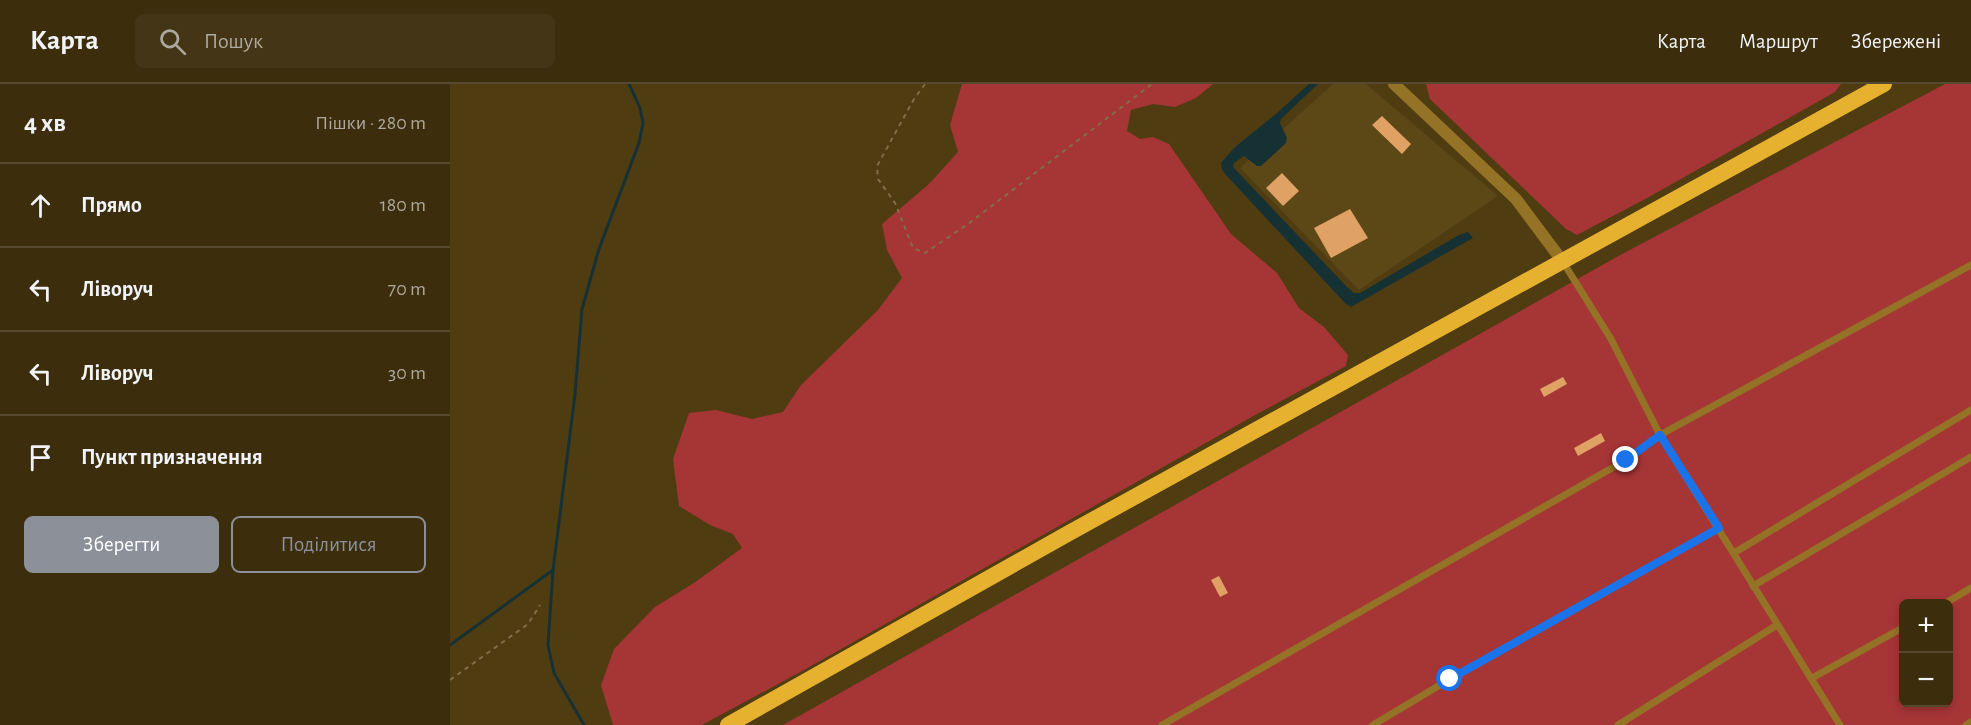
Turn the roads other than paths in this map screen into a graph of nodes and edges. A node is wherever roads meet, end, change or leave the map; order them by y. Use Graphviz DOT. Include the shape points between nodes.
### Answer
graph roads {
  1 [pos="1394,84"];
  2 [pos="1884,84"];
  3 [pos="1563,262"];
  4 [pos="1971,265"];
  5 [pos="1971,410"];
  6 [pos="1660,435"];
  7 [pos="1971,457"];
  8 [pos="1719,528"];
  9 [pos="1734,553"];
  10 [pos="1753,586"];
  11 [pos="1971,588"];
  12 [pos="1951,599"];
  13 [pos="1777,625"];
  14 [pos="1899,630"];
  15 [pos="1812,678"];
  16 [pos="1971,722"];
  17 [pos="728,725"];
  18 [pos="1162,725"];
  19 [pos="1373,725"];
  20 [pos="1618,725"];
  21 [pos="1840,725"];
  22 [pos="1966,725"];
  1 -- 3 [label="street" via="1516,199"];
  2 -- 3 [label="highway"];
  3 -- 6 [label="lane" via="1611,339"];
  3 -- 17 [label="highway"];
  4 -- 6 [label="lane"];
  5 -- 9 [label="lane"];
  6 -- 8 [label="lane"];
  6 -- 18 [label="lane" via="1626,460"];
  7 -- 10 [label="lane"];
  8 -- 9 [label="lane"];
  8 -- 19 [label="lane"];
  9 -- 10 [label="lane"];
  10 -- 13 [label="lane"];
  11 -- 12 [label="lane"];
  13 -- 15 [label="lane"];
  13 -- 20 [label="lane"];
  14 -- 15 [label="lane"];
  15 -- 21 [label="lane"];
  16 -- 22 [label="lane"];
}
